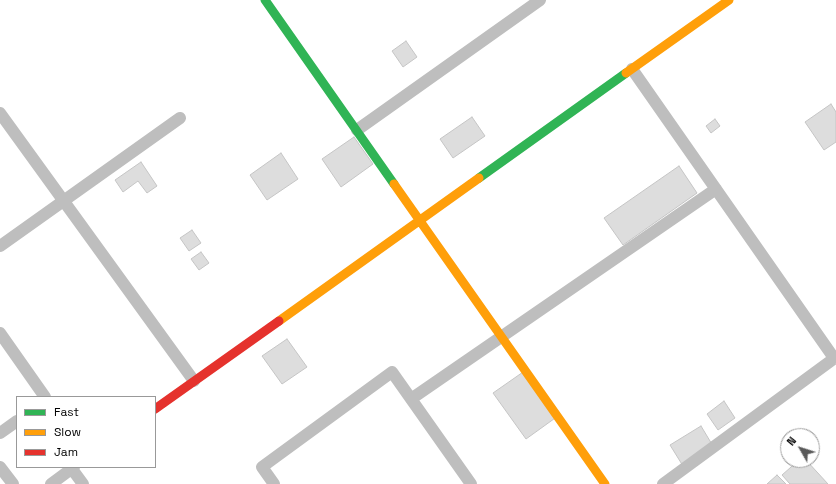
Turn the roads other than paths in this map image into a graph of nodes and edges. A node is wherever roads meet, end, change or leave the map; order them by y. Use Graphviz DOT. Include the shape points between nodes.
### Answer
graph roads {
  1 [pos="265,0"];
  2 [pos="540,0"];
  3 [pos="729,0"];
  4 [pos="632,69"];
  5 [pos="0,113"];
  6 [pos="180,118"];
  7 [pos="357,130"];
  8 [pos="716,189"];
  9 [pos="63,201"];
  10 [pos="420,220"];
  11 [pos="0,246"];
  12 [pos="0,332"];
  13 [pos="502,337"];
  14 [pos="835,357"];
  15 [pos="194,382"];
  16 [pos="44,396"];
  17 [pos="411,399"];
  18 [pos="156,408"];
  19 [pos="16,422"];
  20 [pos="0,433"];
  21 [pos="0,467"];
  22 [pos="73,468"];
  23 [pos="13,484"];
  24 [pos="51,484"];
  25 [pos="83,484"];
  26 [pos="274,484"];
  27 [pos="471,484"];
  28 [pos="605,484"];
  29 [pos="663,484"];
  1 -- 7 [label="street"];
  2 -- 7 [label="street"];
  3 -- 4 [label="street"];
  4 -- 8 [label="street"];
  4 -- 10 [label="street"];
  5 -- 9 [label="street"];
  6 -- 9 [label="street"];
  7 -- 10 [label="street"];
  8 -- 13 [label="street"];
  8 -- 14 [label="street"];
  9 -- 11 [label="street"];
  9 -- 15 [label="street"];
  10 -- 13 [label="street"];
  10 -- 15 [label="street"];
  12 -- 16 [label="street"];
  13 -- 17 [label="street"];
  13 -- 28 [label="street"];
  14 -- 29 [label="street"];
  15 -- 18 [label="street"];
  17 -- 26 [label="street" via="392,372 262,467"];
  17 -- 27 [label="street"];
  19 -- 20 [label="street"];
  21 -- 23 [label="street"];
  22 -- 24 [label="street"];
  22 -- 25 [label="street"];
}
